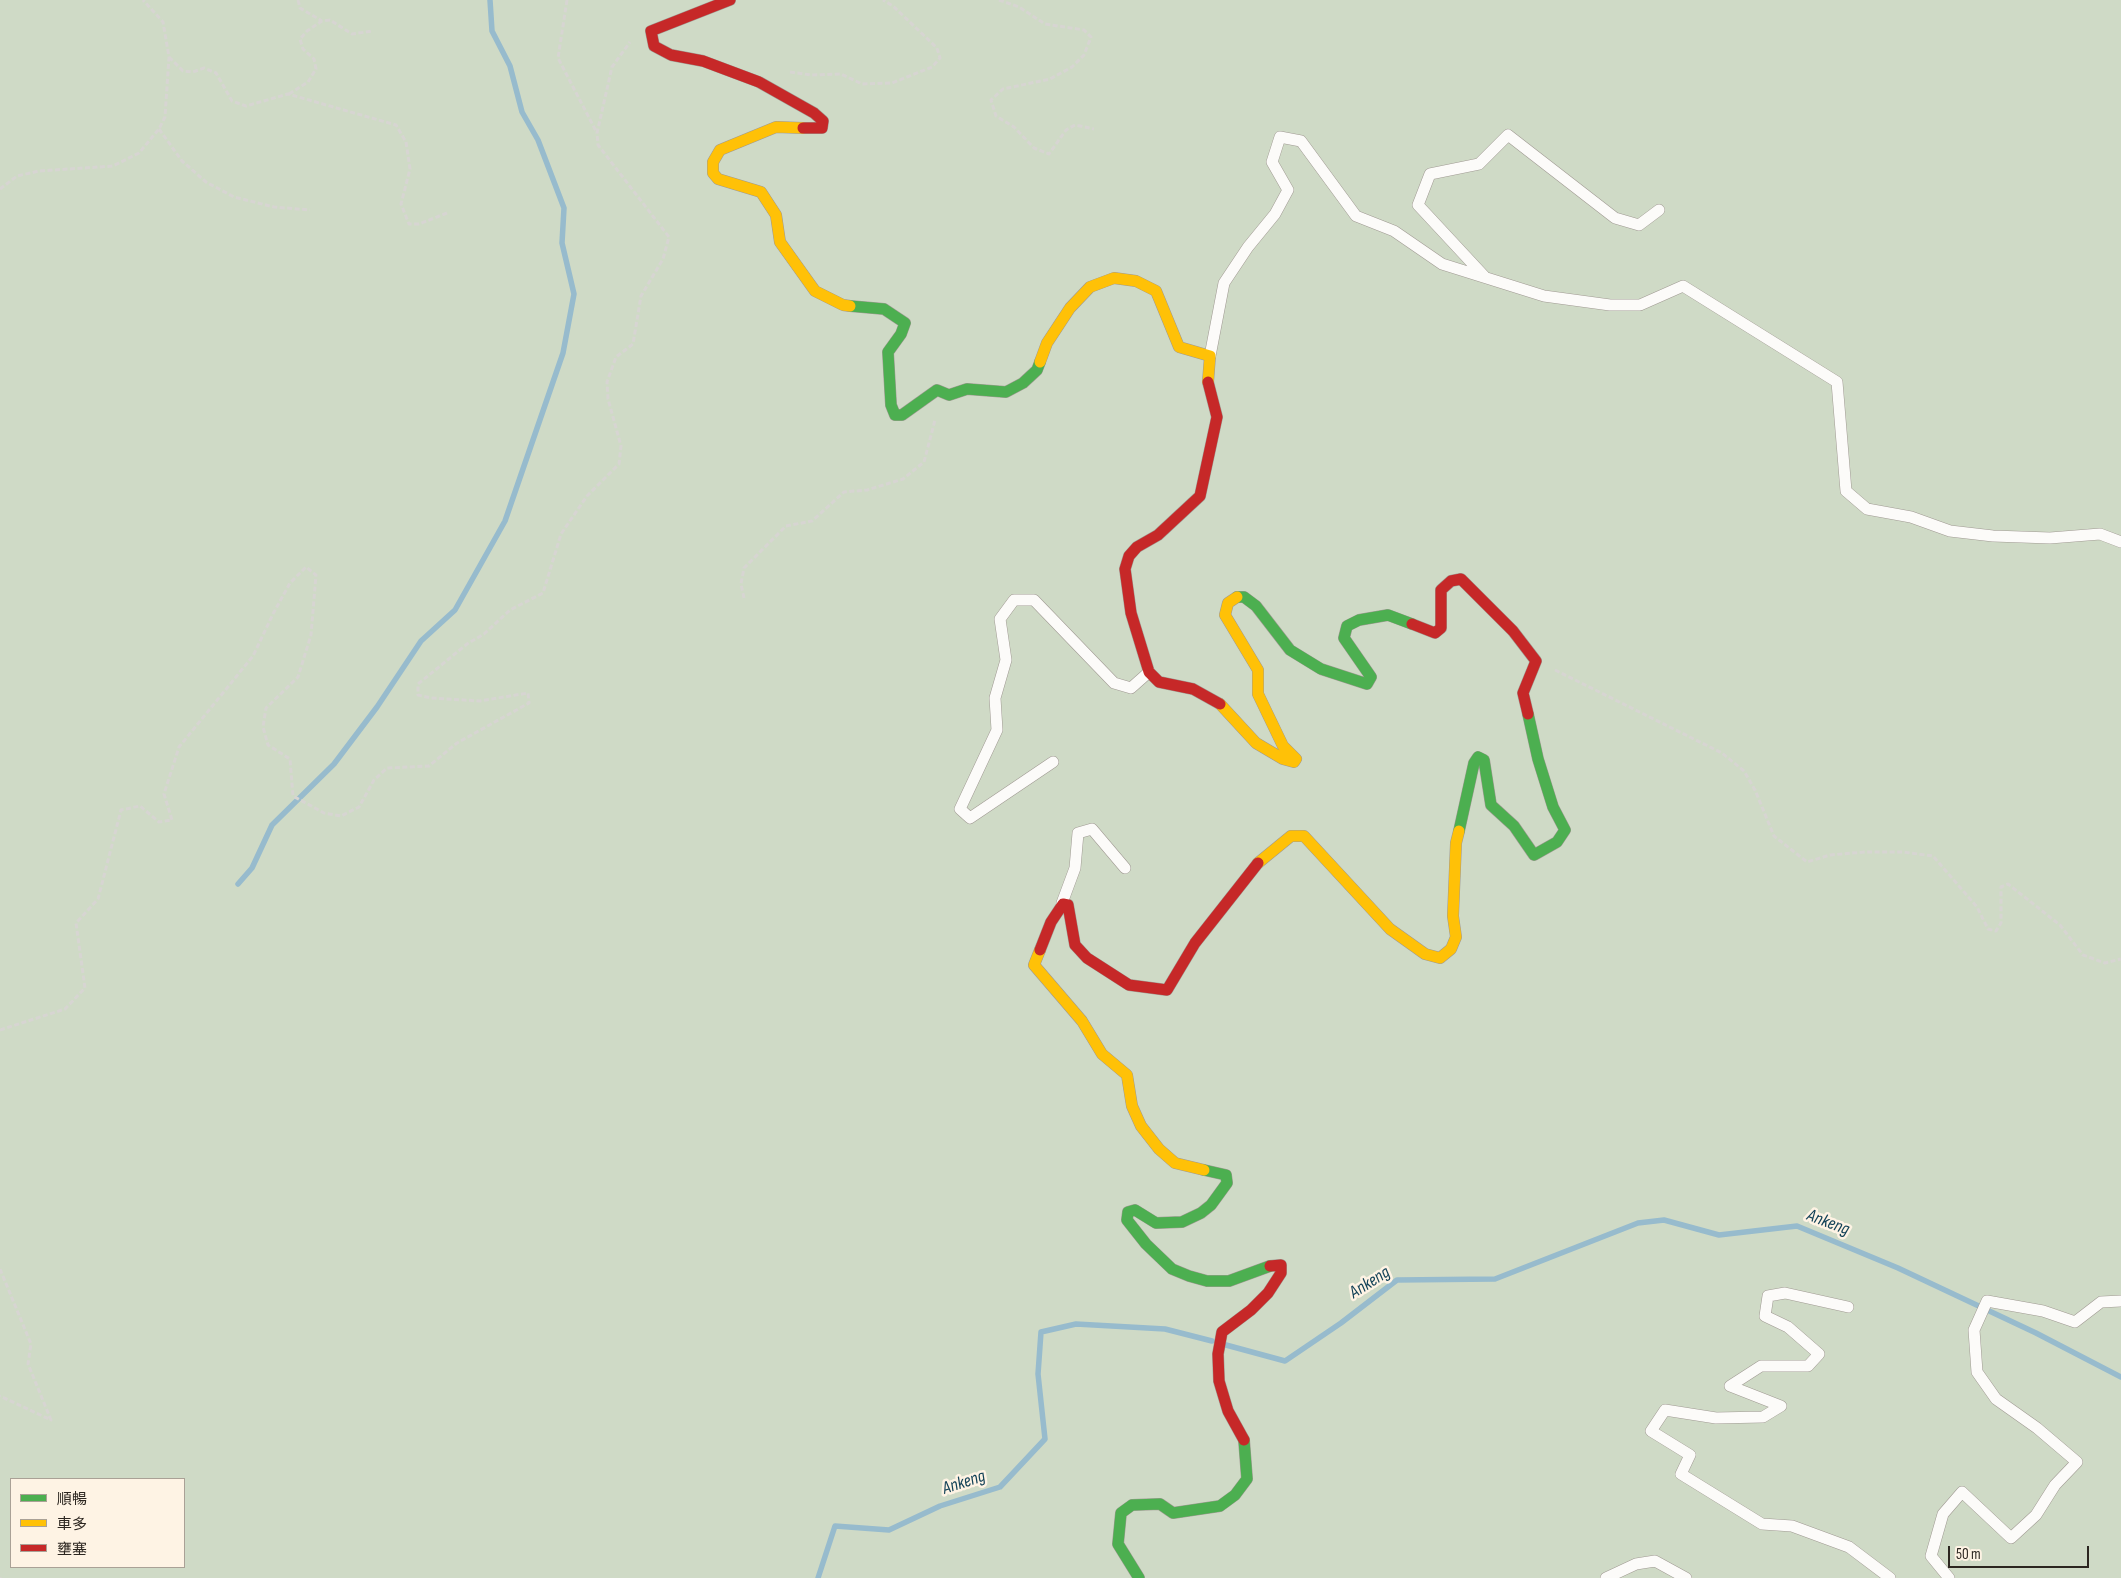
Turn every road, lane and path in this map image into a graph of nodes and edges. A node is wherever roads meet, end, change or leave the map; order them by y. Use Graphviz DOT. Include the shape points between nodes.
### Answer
graph roads {
  1 [pos="143,0"];
  2 [pos="298,0"];
  3 [pos="567,0"];
  4 [pos="730,0"];
  5 [pos="883,0"];
  6 [pos="999,0"];
  7 [pos="322,20"];
  8 [pos="373,30"];
  9 [pos="651,31"];
  10 [pos="170,57"];
  11 [pos="785,72"];
  12 [pos="288,94"];
  13 [pos="159,129"];
  14 [pos="1094,129"];
  15 [pos="597,133"];
  16 [pos="0,189"];
  17 [pos="310,210"];
  18 [pos="1659,210"];
  19 [pos="447,213"];
  20 [pos="1485,277"];
  21 [pos="1210,356"];
  22 [pos="949,395"];
  23 [pos="2121,542"];
  24 [pos="744,598"];
  25 [pos="1536,661"];
  26 [pos="1149,672"];
  27 [pos="1053,762"];
  28 [pos="1125,868"];
  29 [pos="1051,922"];
  30 [pos="2121,959"];
  31 [pos="0,1030"];
  32 [pos="0,1269"];
  33 [pos="2121,1301"];
  34 [pos="1848,1307"];
  35 [pos="0,1396"];
  36 [pos="1138,1578"];
  37 [pos="1606,1578"];
  38 [pos="1686,1578"];
  39 [pos="1890,1578"];
  40 [pos="1949,1578"];
  1 -- 10 [label="path" via="163,22"];
  2 -- 7 [label="path" via="300,8"];
  3 -- 15 [label="path" via="558,58"];
  4 -- 9 [label="street"];
  5 -- 11 [label="path" via="937,48 940,58 932,67 892,83 862,84 841,74"];
  6 -- 14 [label="path" via="1019,7 1045,24 1084,30 1091,37 1084,55 1072,68 1050,79 1003,89 991,100 996,116 1014,127 1034,148 1049,154 1066,130 1075,125"];
  7 -- 8 [label="path" via="330,20 352,34"];
  7 -- 12 [label="path" via="300,40 303,49 314,59 316,69 308,82"];
  9 -- 15 [label="path" via="628,42 612,67"];
  9 -- 22 [label="street" via="654,46 672,55 703,62 759,82 823,121 822,128 776,127 720,150 713,162 713,173 718,179 761,192 767,198 776,215 780,242 815,291 844,305 884,309 904,323 901,334 888,352 891,405 895,415 902,415 936,390"];
  10 -- 12 [label="path" via="183,71 204,68 216,73 232,101 246,106"];
  10 -- 13 [label="path" via="165,117"];
  12 -- 19 [label="path" via="396,125 406,142 410,168 401,204 409,224 419,224"];
  13 -- 16 [label="path" via="140,153 113,166 39,171 17,176"];
  13 -- 17 [label="path" via="182,161 206,182 234,197 274,207"];
  15 -- 31 [label="path" via="598,145 605,156 669,237 663,259 641,296 633,344 616,357 607,382 608,399 622,446 619,464 587,496 561,534 543,593 510,610 418,684 418,695 431,698 480,701 528,694 529,703 457,743 429,766 387,768 374,780 359,807 341,816 324,813 293,796 290,759 268,745 263,727 266,708 298,677 311,635 316,575 306,567 290,583 254,656 179,747 164,794 172,820 159,822 140,806 121,810 98,899 76,923 85,988 65,1009"];
  18 -- 20 [label="lane" via="1639,225 1615,218 1508,136 1479,164 1430,174 1418,205"];
  20 -- 21 [label="lane" via="1442,264 1394,231 1356,216 1301,141 1280,137 1272,162 1288,190 1275,214 1224,283"];
  20 -- 23 [label="lane" via="1544,296 1610,304 1640,305 1683,286 1837,382 1846,491 1867,509 1911,517 1950,531 2050,538 2100,534"];
  21 -- 22 [label="street" via="1179,346 1156,292 1136,281 1114,278 1090,288 1070,308 1047,343 1037,370 1024,383 1006,392 967,389"];
  21 -- 26 [label="street" via="1208,385 1217,417 1200,496 1158,536 1137,546 1125,569 1131,613"];
  22 -- 24 [label="path" via="935,420 924,462 903,479 867,490 844,492 812,521 786,526 744,568 741,584"];
  25 -- 26 [label="street" via="1513,631 1461,580 1451,581 1441,590 1441,628 1435,634 1388,615 1359,620 1347,626 1344,638 1371,678 1367,684 1321,669 1290,650 1256,606 1244,597 1235,597 1228,603 1225,615 1258,670 1258,694 1283,746 1296,759 1294,762 1256,744 1218,702 1193,689 1159,682"];
  25 -- 29 [label="street" via="1523,693 1538,760 1553,807 1565,830 1557,842 1534,855 1514,826 1491,805 1484,760 1478,757 1474,762 1456,842 1453,916 1456,937 1451,950 1440,958 1424,954 1390,929 1304,836 1291,836 1258,862 1195,943 1167,990 1129,985 1087,958 1074,945 1068,906 1063,904"];
  25 -- 30 [label="path" via="1722,753 1744,771 1774,836 1806,862 1830,855 1865,852 1933,856 1977,907 1988,929 1996,931 2001,922 2001,887 2008,884 2060,925 2083,955 2106,962"];
  26 -- 27 [label="lane" via="1131,688 1114,683 1034,600 1014,600 1000,619 1006,660 995,698 997,730 960,809 970,818"];
  28 -- 29 [label="lane" via="1092,829 1078,833 1075,868 1066,896"];
  29 -- 36 [label="street" via="1034,965 1082,1020 1102,1054 1127,1075 1132,1106 1141,1126 1175,1163 1226,1175 1226,1183 1211,1205 1182,1222 1156,1223 1135,1210 1128,1212 1127,1220 1146,1244 1172,1268 1189,1276 1207,1281 1229,1280 1281,1265 1281,1274 1268,1293 1222,1332 1218,1354 1219,1381 1228,1411 1244,1440 1247,1479 1235,1495 1220,1506 1173,1513 1160,1504 1132,1505 1121,1514 1118,1544"];
  32 -- 35 [label="path" via="31,1344 28,1364 51,1420"];
  33 -- 40 [label="lane" via="2100,1302 2075,1322 2043,1311 1987,1301 1974,1330 1977,1372 1996,1399 2077,1462 2055,1485 2036,1515 2011,1538 1962,1492 1943,1514 1930,1556"];
  34 -- 39 [label="lane" via="1785,1293 1768,1296 1766,1316 1788,1328 1819,1354 1808,1366 1761,1366 1730,1386 1781,1406 1762,1417 1716,1418 1665,1410 1651,1430 1690,1455 1681,1474 1762,1524 1792,1526 1849,1547"];
  37 -- 38 [label="lane" via="1636,1564 1655,1561"];
}
